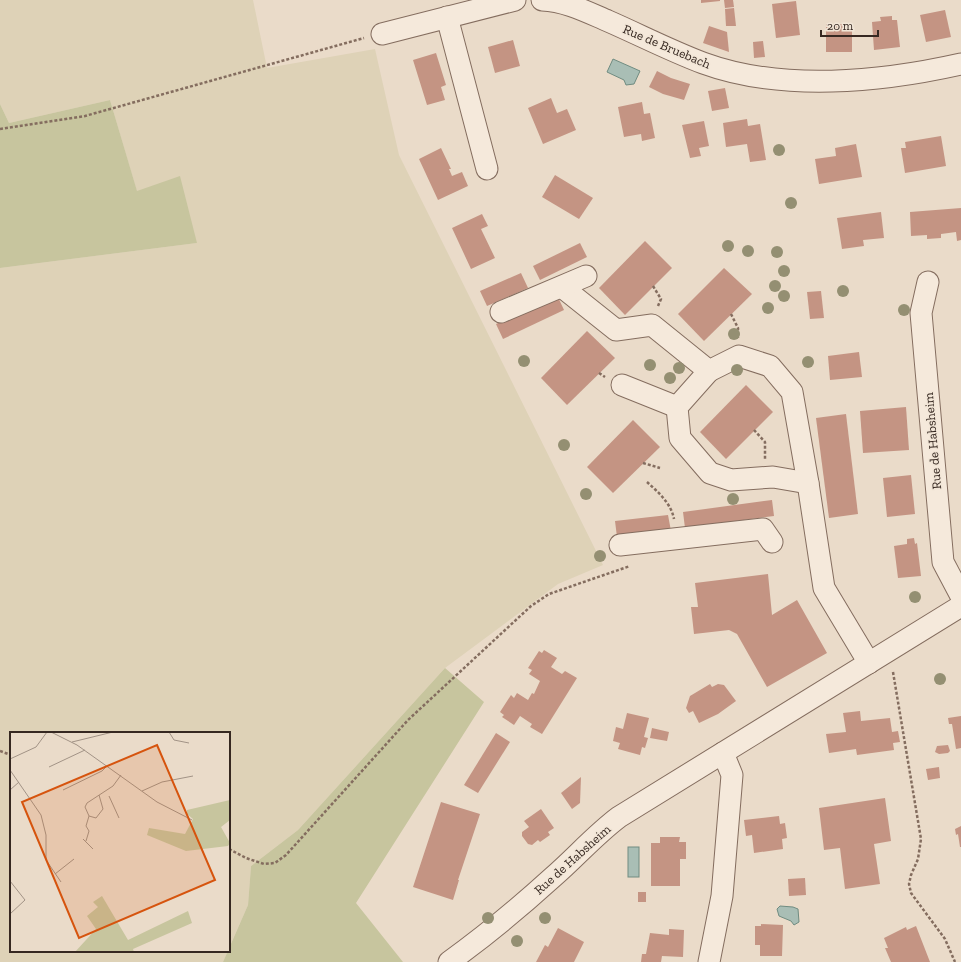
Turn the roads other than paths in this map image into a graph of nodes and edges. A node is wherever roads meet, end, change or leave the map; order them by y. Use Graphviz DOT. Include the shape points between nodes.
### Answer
graph roads {
  1 [pos="515,0"];
  2 [pos="542,0"];
  3 [pos="447,17"];
  4 [pos="382,34"];
  5 [pos="961,64"];
  6 [pos="487,169"];
  7 [pos="586,276"];
  8 [pos="928,282"];
  9 [pos="562,287"];
  10 [pos="501,312"];
  11 [pos="708,371"];
  12 [pos="622,385"];
  13 [pos="677,407"];
  14 [pos="808,483"];
  15 [pos="772,542"];
  16 [pos="620,545"];
  17 [pos="961,596"];
  18 [pos="961,606"];
  19 [pos="869,664"];
  20 [pos="723,753"];
  21 [pos="449,962"];
  22 [pos="709,962"];
  1 -- 3 [label="street"];
  2 -- 5 [label="street, Rue de Bruebach" via="553,0 579,8 704,63 760,78 836,82"];
  3 -- 4 [label="street"];
  3 -- 6 [label="street"];
  7 -- 9 [label="street"];
  8 -- 17 [label="street, Rue de Habsheim" via="921,313 943,562"];
  9 -- 10 [label="street"];
  9 -- 11 [label="street" via="616,330 652,326"];
  11 -- 13 [label="street"];
  11 -- 14 [label="street" via="739,356 770,366 792,392"];
  12 -- 13 [label="street"];
  13 -- 14 [label="street" via="680,438 710,473 731,480 766,477"];
  14 -- 19 [label="street" via="824,588"];
  15 -- 16 [label="street" via="763,529"];
  18 -- 19 [label="street, Rue de Habsheim"];
  19 -- 20 [label="street, Rue de Habsheim"];
  20 -- 21 [label="street, Rue de Habsheim" via="599,832 555,876 497,926"];
  20 -- 22 [label="street" via="732,775 722,896"];
}
